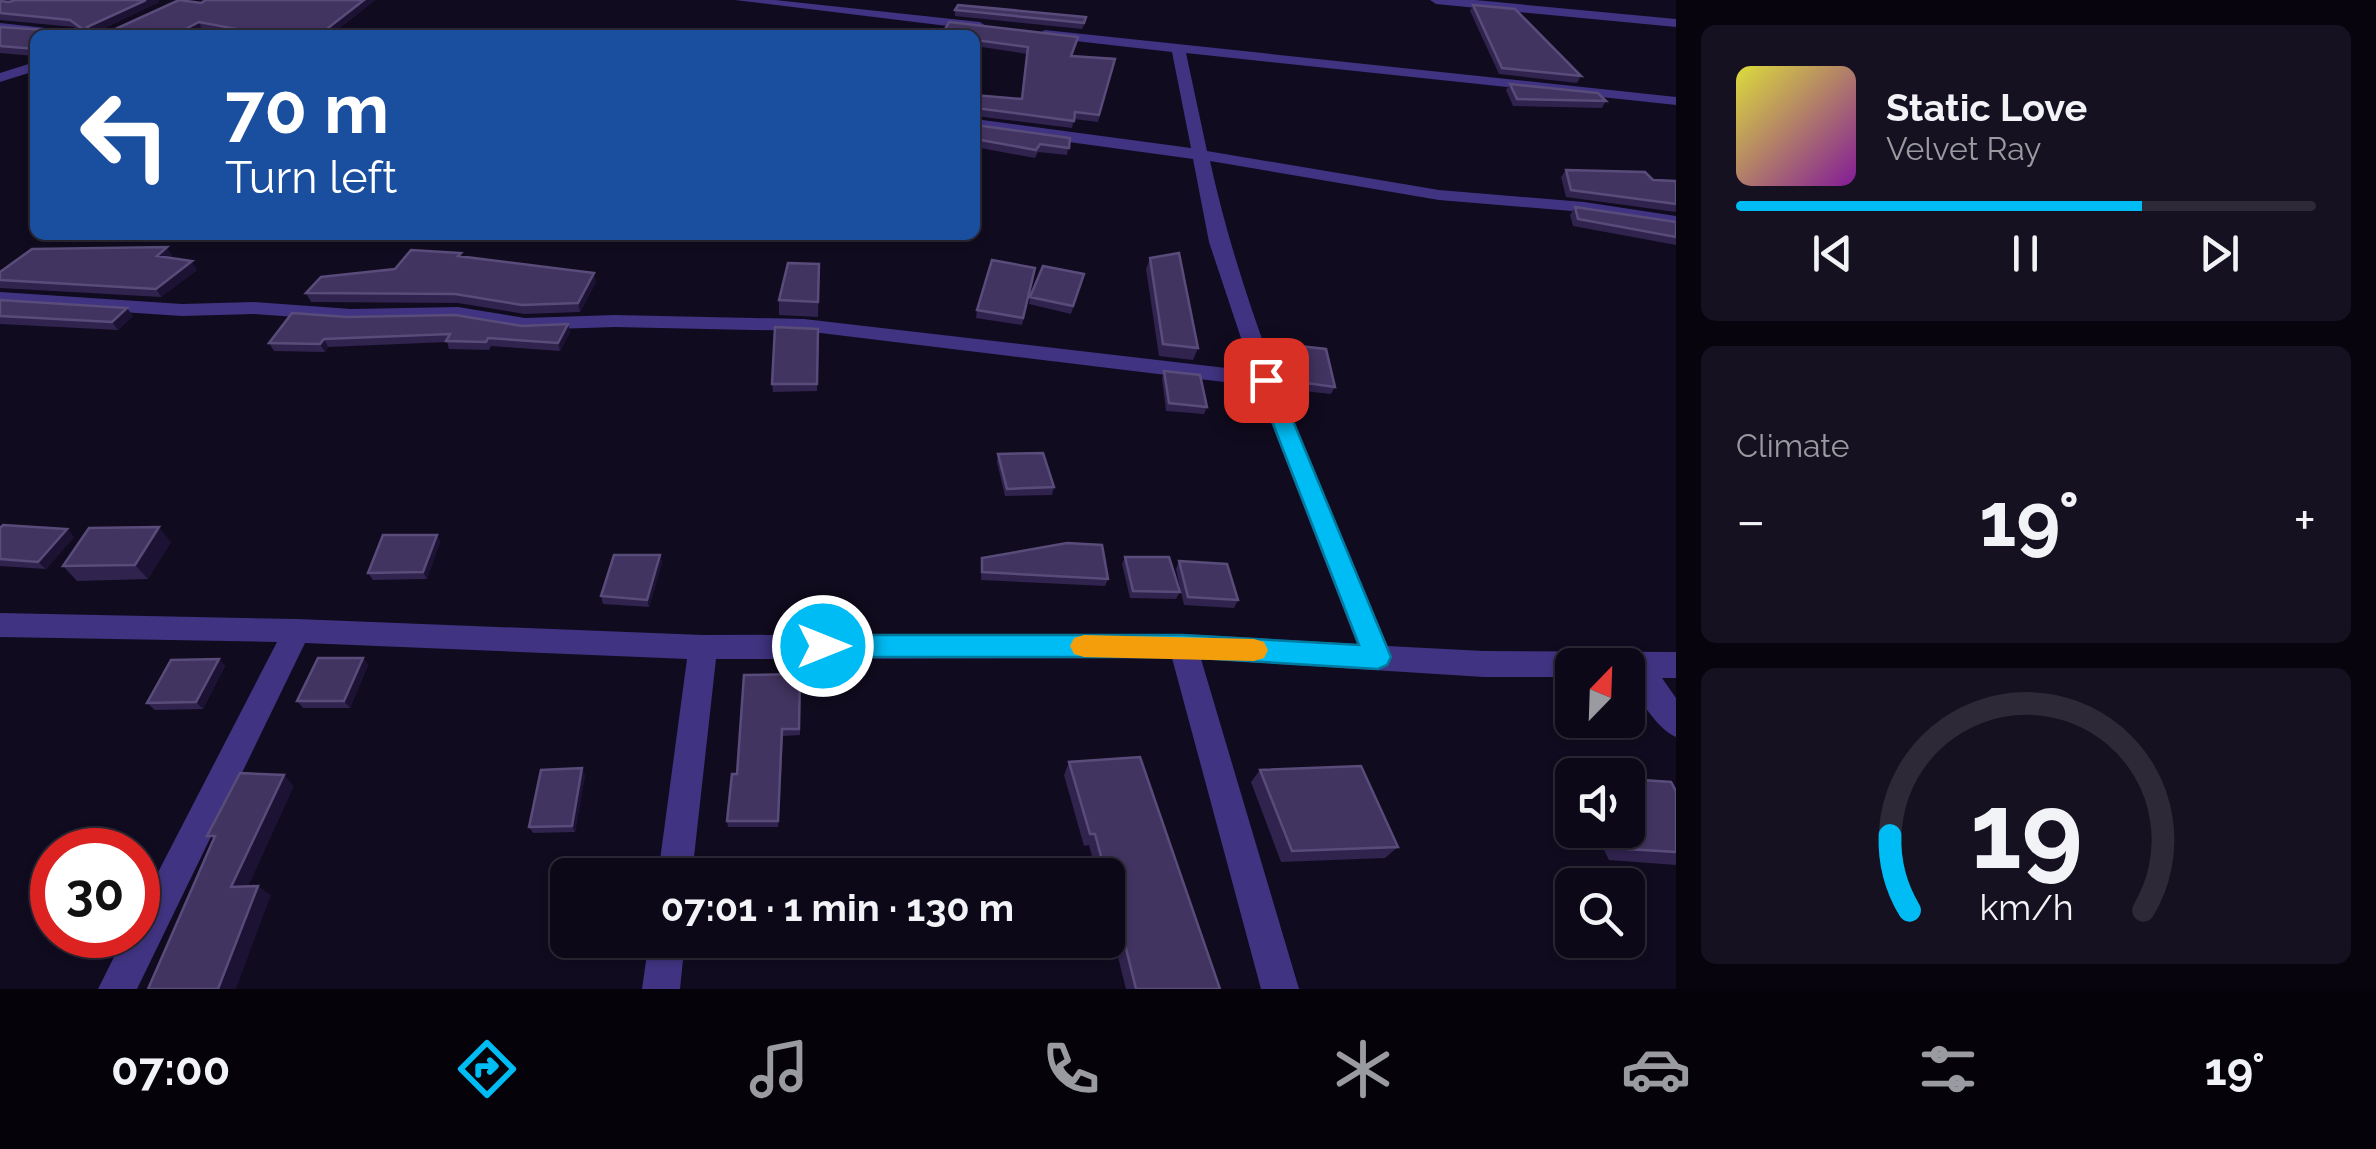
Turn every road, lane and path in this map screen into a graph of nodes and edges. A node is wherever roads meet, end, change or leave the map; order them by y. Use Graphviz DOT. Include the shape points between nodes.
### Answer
graph roads {
  1 [pos="742,0"];
  2 [pos="1436,0"];
  3 [pos="1676,24"];
  4 [pos="0,27"];
  5 [pos="1001,29"];
  6 [pos="30,30"];
  7 [pos="1020,31"];
  8 [pos="1178,49"];
  9 [pos="30,68"];
  10 [pos="0,78"];
  11 [pos="1676,101"];
  12 [pos="980,125"];
  13 [pos="1197,153"];
  14 [pos="1676,220"];
  15 [pos="0,298"];
  16 [pos="1266,380"];
  17 [pos="0,626"];
  18 [pos="297,631"];
  19 [pos="703,646"];
  20 [pos="1182,646"];
  21 [pos="1378,657"];
  22 [pos="1645,663"];
  23 [pos="1555,664"];
  24 [pos="1676,665"];
  25 [pos="1645,678"];
  26 [pos="1676,723"];
  27 [pos="677,858"];
  28 [pos="665,958"];
  29 [pos="117,989"];
  30 [pos="662,989"];
  31 [pos="1280,989"];
  1 -- 5 [label="street"];
  2 -- 3 [label="street"];
  4 -- 6 [label="street"];
  7 -- 8 [label="street"];
  8 -- 11 [label="street"];
  8 -- 13 [label="street"];
  9 -- 10 [label="street"];
  12 -- 13 [label="street"];
  13 -- 14 [label="street" via="1440,195"];
  13 -- 16 [label="street" via="1218,242"];
  15 -- 16 [label="street" via="351,316 458,313 526,324 804,325"];
  16 -- 21 [label="street"];
  17 -- 18 [label="street"];
  18 -- 19 [label="street"];
  18 -- 29 [label="street"];
  19 -- 20 [label="street"];
  19 -- 27 [label="street"];
  20 -- 21 [label="street"];
  20 -- 31 [label="street"];
  21 -- 23 [label="street"];
  22 -- 24 [label="street"];
  25 -- 26 [label="street"];
  28 -- 30 [label="street"];
}
